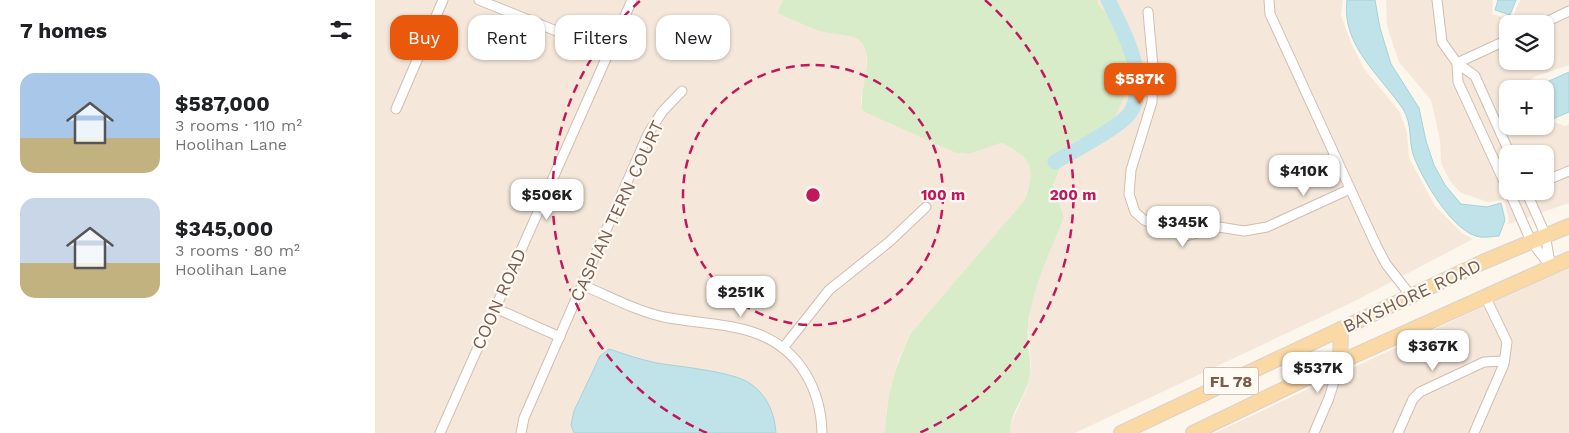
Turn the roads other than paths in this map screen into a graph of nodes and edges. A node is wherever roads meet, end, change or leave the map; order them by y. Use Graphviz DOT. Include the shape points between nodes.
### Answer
graph roads {
  1 [pos="443,0"];
  2 [pos="479,0"];
  3 [pos="632,0"];
  4 [pos="1269,0"];
  5 [pos="1437,0"];
  6 [pos="1569,11"];
  7 [pos="1147,12"];
  8 [pos="625,15"];
  9 [pos="1554,18"];
  10 [pos="555,30"];
  11 [pos="1499,44"];
  12 [pos="605,60"];
  13 [pos="1457,63"];
  14 [pos="682,91"];
  15 [pos="396,108"];
  16 [pos="1506,145"];
  17 [pos="1499,170"];
  18 [pos="1569,171"];
  19 [pos="1554,177"];
  20 [pos="1350,189"];
  21 [pos="1513,200"];
  22 [pos="1530,200"];
  23 [pos="926,207"];
  24 [pos="1569,226"];
  25 [pos="1545,234"];
  26 [pos="1531,241"];
  27 [pos="1569,259"];
  28 [pos="1550,266"];
  29 [pos="582,285"];
  30 [pos="1411,296"];
  31 [pos="1485,296"];
  32 [pos="495,308"];
  33 [pos="1341,329"];
  34 [pos="560,336"];
  35 [pos="783,348"];
  36 [pos="1504,360"];
  37 [pos="1341,362"];
  38 [pos="440,433"];
  39 [pos="521,433"];
  40 [pos="822,433"];
  41 [pos="1121,433"];
  42 [pos="1193,433"];
  43 [pos="1314,433"];
  44 [pos="1398,433"];
  45 [pos="1474,433"];
  1 -- 15 [label="street"];
  2 -- 10 [label="street"];
  3 -- 8 [label="street, COON ROAD"];
  4 -- 20 [label="street" via="1270,14"];
  5 -- 13 [label="street" via="1442,42"];
  6 -- 9 [label="street"];
  7 -- 20 [label="street" via="1153,67 1152,102 1139,141 1129,194 1135,212 1144,220 1186,236 1219,227 1244,231 1267,227"];
  11 -- 13 [label="street"];
  12 -- 32 [label="street, COON ROAD"];
  13 -- 16 [label="street" via="1475,76"];
  13 -- 17 [label="street" via="1459,82"];
  14 -- 29 [label="street, CASPIAN TERN COURT" via="648,134"];
  18 -- 19 [label="street"];
  20 -- 30 [label="street" via="1386,264"];
  21 -- 26 [label="street"];
  22 -- 25 [label="street"];
  23 -- 35 [label="street" via="889,242 834,285"];
  24 -- 25 [label="main road, BAYSHORE ROAD / FL 78"];
  25 -- 26 [label="main road, BAYSHORE ROAD / FL 78"];
  25 -- 28 [label="street"];
  26 -- 28 [label="street"];
  26 -- 30 [label="main road, BAYSHORE ROAD / FL 78"];
  27 -- 28 [label="main road, BAYSHORE ROAD / FL 78"];
  28 -- 31 [label="main road, BAYSHORE ROAD / FL 78"];
  29 -- 34 [label="street, CASPIAN TERN COURT"];
  29 -- 35 [label="street" via="663,317 750,332"];
  30 -- 33 [label="main road, BAYSHORE ROAD / FL 78"];
  31 -- 36 [label="street" via="1507,342"];
  31 -- 37 [label="main road, BAYSHORE ROAD / FL 78"];
  32 -- 34 [label="street"];
  32 -- 38 [label="street, COON ROAD"];
  33 -- 37 [label="main road"];
  33 -- 41 [label="main road, BAYSHORE ROAD / FL 78"];
  34 -- 39 [label="street, CASPIAN TERN COURT" via="524,418"];
  35 -- 40 [label="street" via="809,378 820,407"];
  36 -- 44 [label="street" via="1484,362 1420,392 1413,399"];
  36 -- 45 [label="street"];
  37 -- 42 [label="main road, BAYSHORE ROAD / FL 78"];
  37 -- 43 [label="street"];
}
